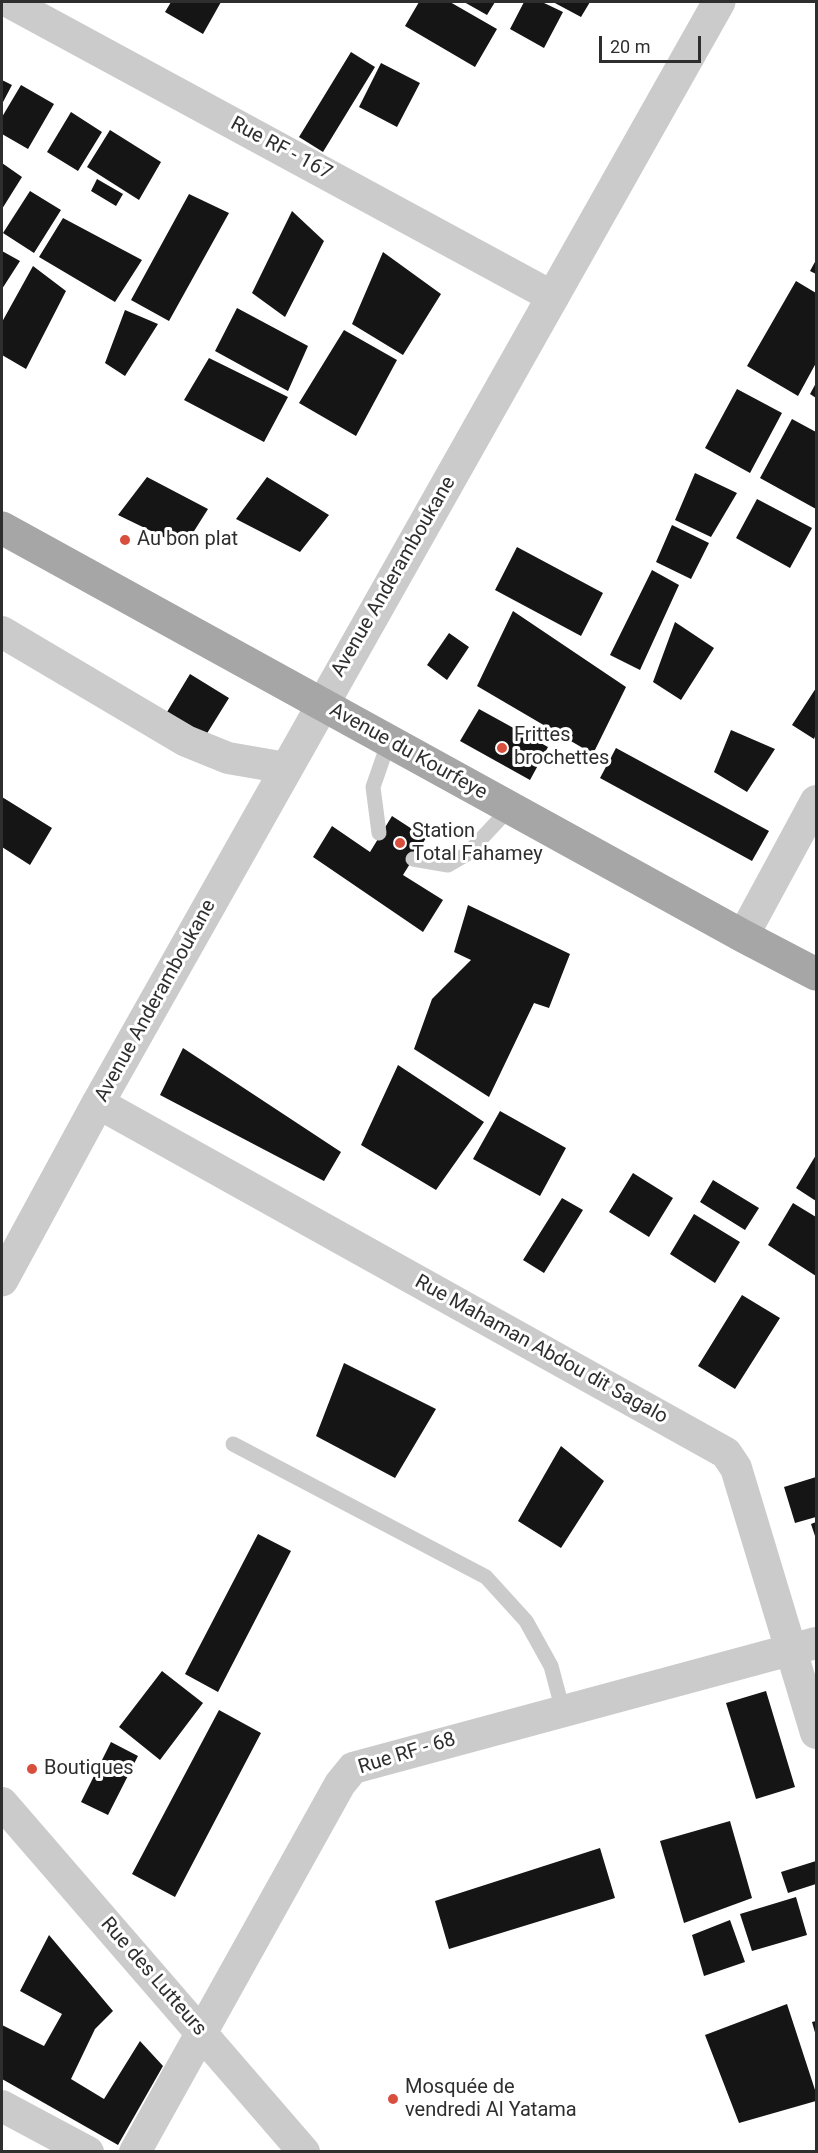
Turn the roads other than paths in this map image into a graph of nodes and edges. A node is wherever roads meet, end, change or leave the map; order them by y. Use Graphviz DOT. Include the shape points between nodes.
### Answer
graph roads {
  1 [pos="9,2"];
  2 [pos="719,2"];
  3 [pos="553,297"];
  4 [pos="2,528"];
  5 [pos="2,632"];
  6 [pos="322,705"];
  7 [pos="389,741"];
  8 [pos="286,768"];
  9 [pos="816,801"];
  10 [pos="510,808"];
  11 [pos="380,833"];
  12 [pos="413,859"];
  13 [pos="743,936"];
  14 [pos="816,974"];
  15 [pos="98,1102"];
  16 [pos="2,1280"];
  17 [pos="233,1444"];
  18 [pos="804,1646"];
  19 [pos="563,1711"];
  20 [pos="816,1733"];
  21 [pos="2,1803"];
  22 [pos="201,2034"];
  23 [pos="2,2106"];
  24 [pos="88,2151"];
  25 [pos="135,2151"];
  26 [pos="304,2151"];
  1 -- 3 [label="street, Rue RF - 167"];
  2 -- 3 [label="street, Avenue Anderamboukane"];
  3 -- 6 [label="street, Avenue Anderamboukane"];
  4 -- 6 [label="main road, Avenue du Kourfeye"];
  5 -- 8 [label="street" via="186,741 228,758"];
  6 -- 7 [label="main road, Avenue du Kourfeye"];
  6 -- 8 [label="street, Avenue Anderamboukane"];
  7 -- 10 [label="main road, Avenue du Kourfeye"];
  7 -- 11 [label="lane" via="373,787"];
  8 -- 15 [label="street, Avenue Anderamboukane"];
  9 -- 13 [label="street"];
  10 -- 12 [label="lane" via="467,854 448,865"];
  10 -- 13 [label="main road, Avenue du Kourfeye"];
  13 -- 14 [label="main road, Avenue du Kourfeye"];
  15 -- 16 [label="street, Avenue Anderamboukane"];
  15 -- 18 [label="street, Rue Mahaman Abdou dit Sagalo" via="726,1453 736,1468"];
  17 -- 19 [label="lane" via="486,1577 526,1621 551,1666"];
  18 -- 19 [label="street, Rue RF - 68"];
  18 -- 20 [label="street, Rue Mahaman Abdou dit Sagalo"];
  19 -- 22 [label="street, Rue RF - 68" via="353,1768 340,1784"];
  21 -- 22 [label="street, Rue des Lutteurs"];
  22 -- 25 [label="street, Rue RF - 68"];
  22 -- 26 [label="street, Rue des Lutteurs"];
  23 -- 24 [label="street"];
}
